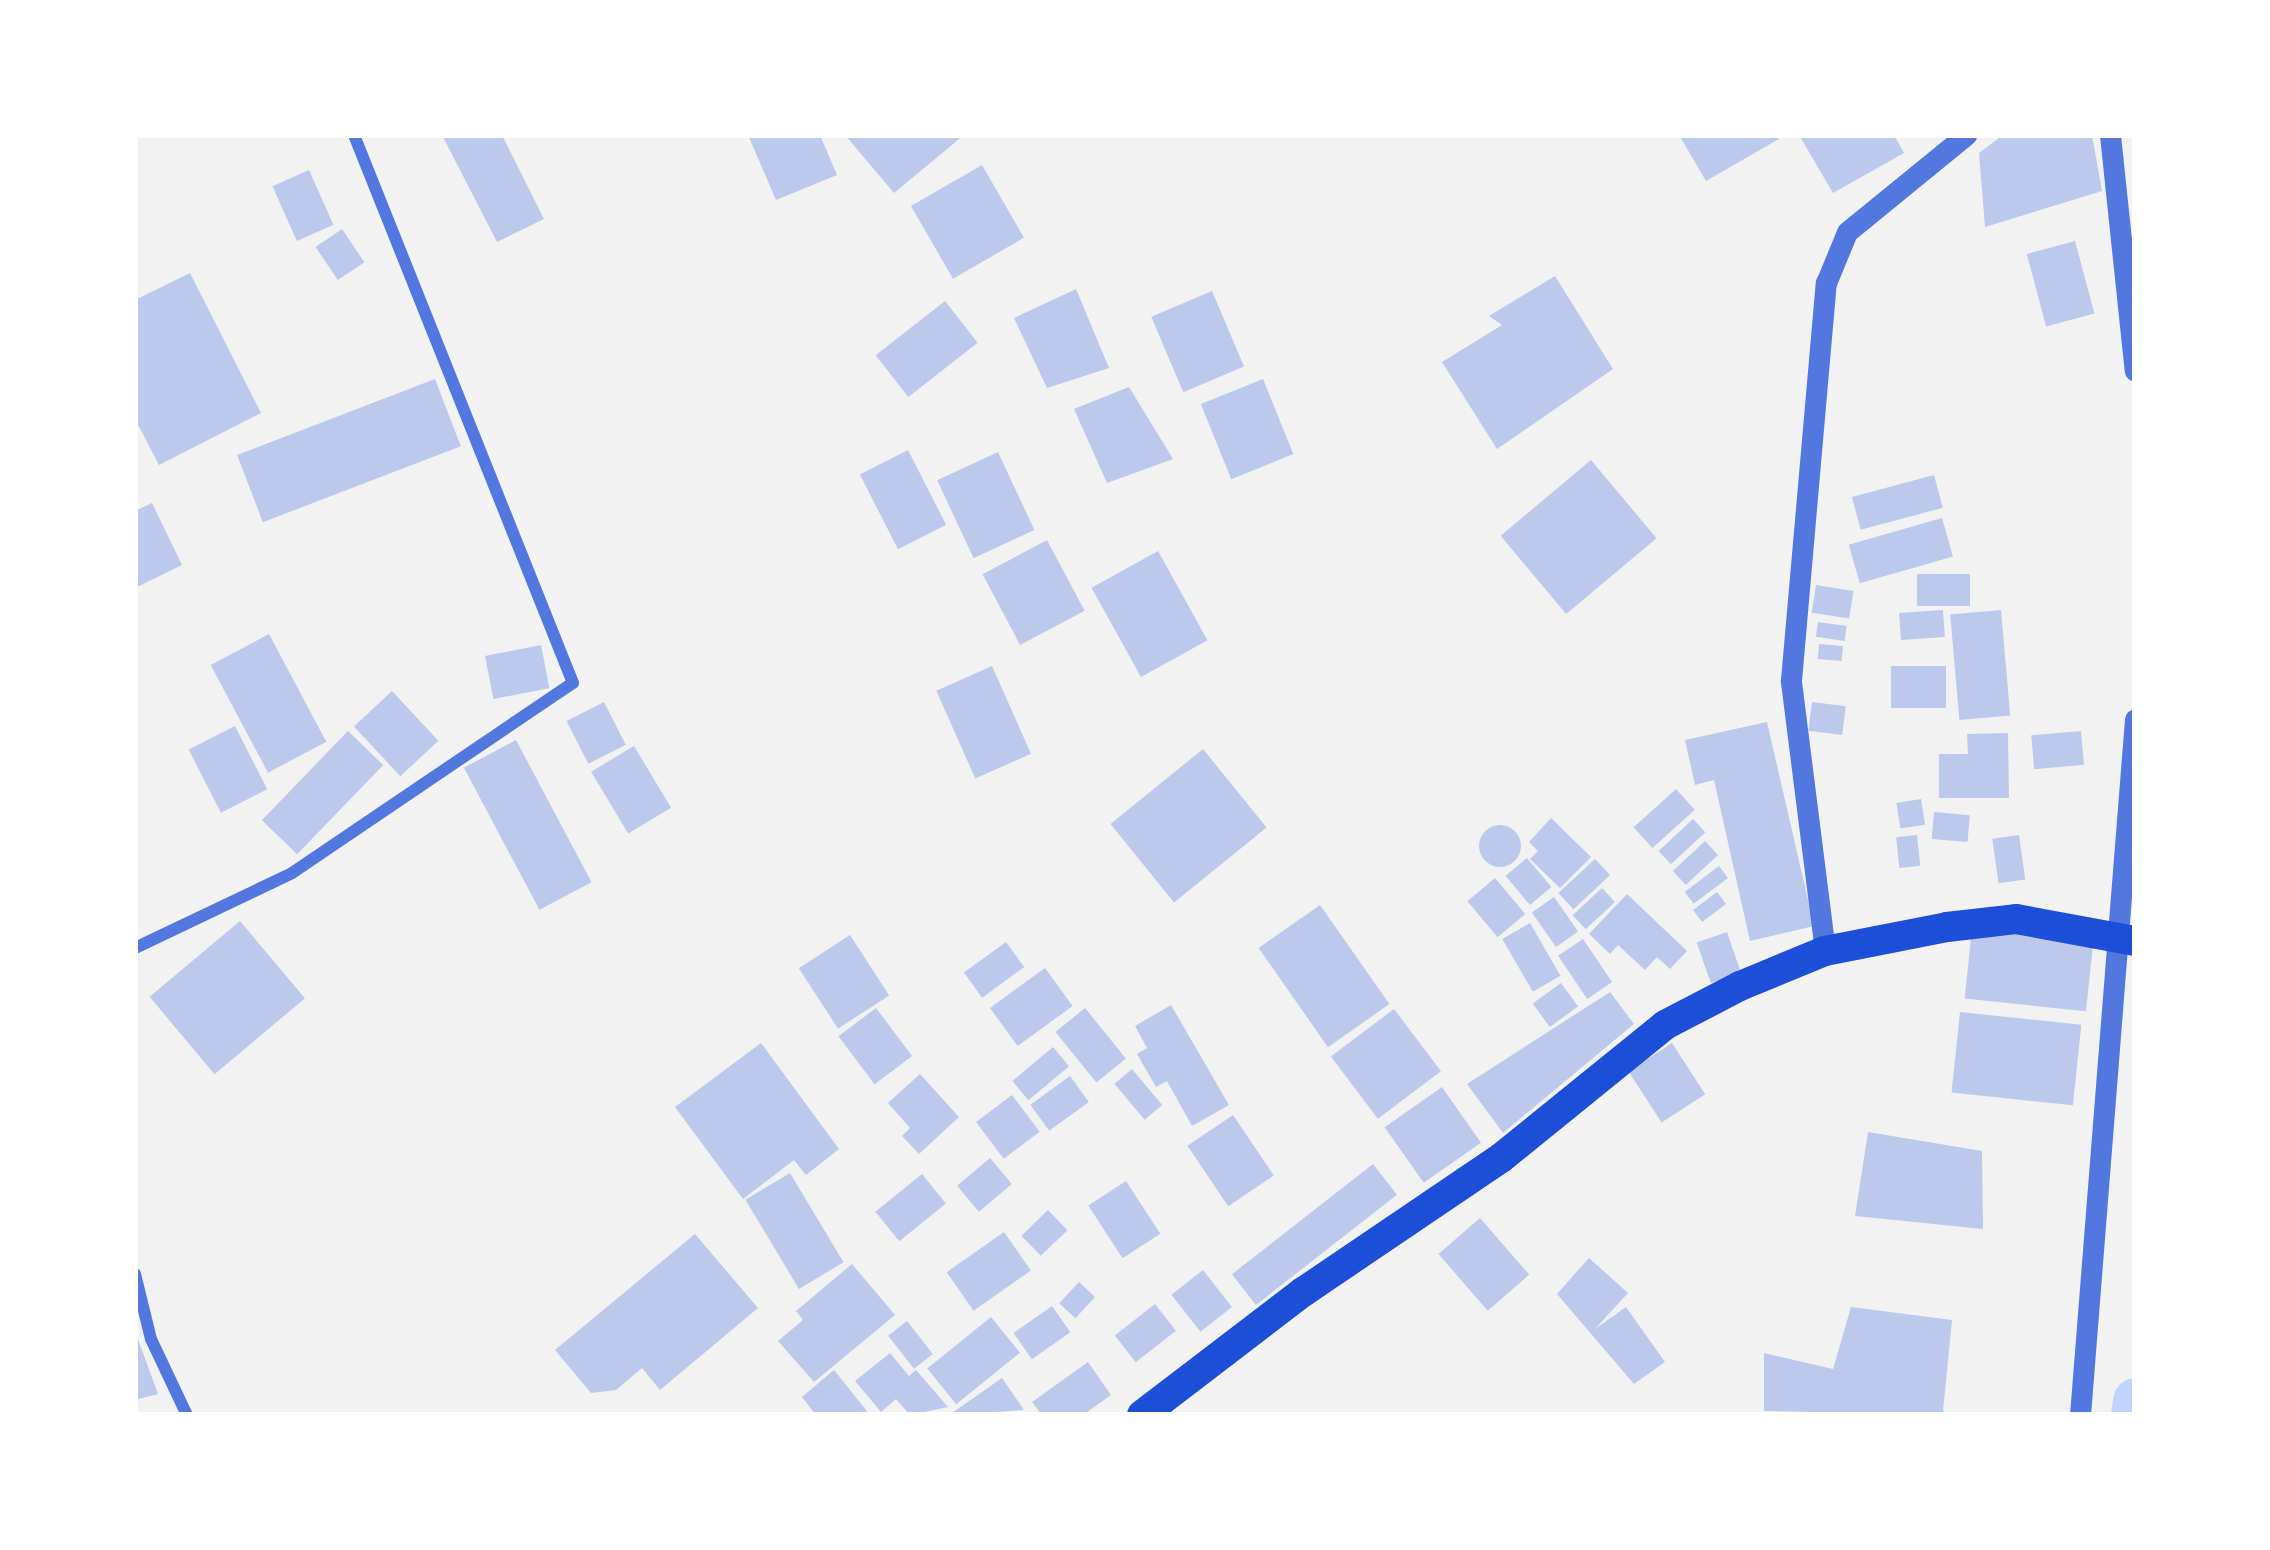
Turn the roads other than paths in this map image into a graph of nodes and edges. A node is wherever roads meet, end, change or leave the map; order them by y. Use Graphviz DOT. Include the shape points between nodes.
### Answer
graph roads {
  1 [pos="353,135"];
  2 [pos="1966,135"];
  3 [pos="2110,135"];
  4 [pos="2135,371"];
  5 [pos="2135,719"];
  6 [pos="2135,941"];
  7 [pos="135,948"];
  8 [pos="1825,951"];
  9 [pos="135,1274"];
  10 [pos="187,1415"];
  11 [pos="1142,1415"];
  12 [pos="2080,1415"];
  1 -- 7 [label="street" via="573,683 292,873"];
  2 -- 8 [label="street" via="1846,232 1826,283 1791,680"];
  3 -- 4 [label="street"];
  5 -- 12 [label="street"];
  6 -- 8 [label="main road" via="2016,919"];
  8 -- 11 [label="main road" via="1665,1025 1501,1158 1303,1292"];
  9 -- 10 [label="street" via="151,1339"];
}
